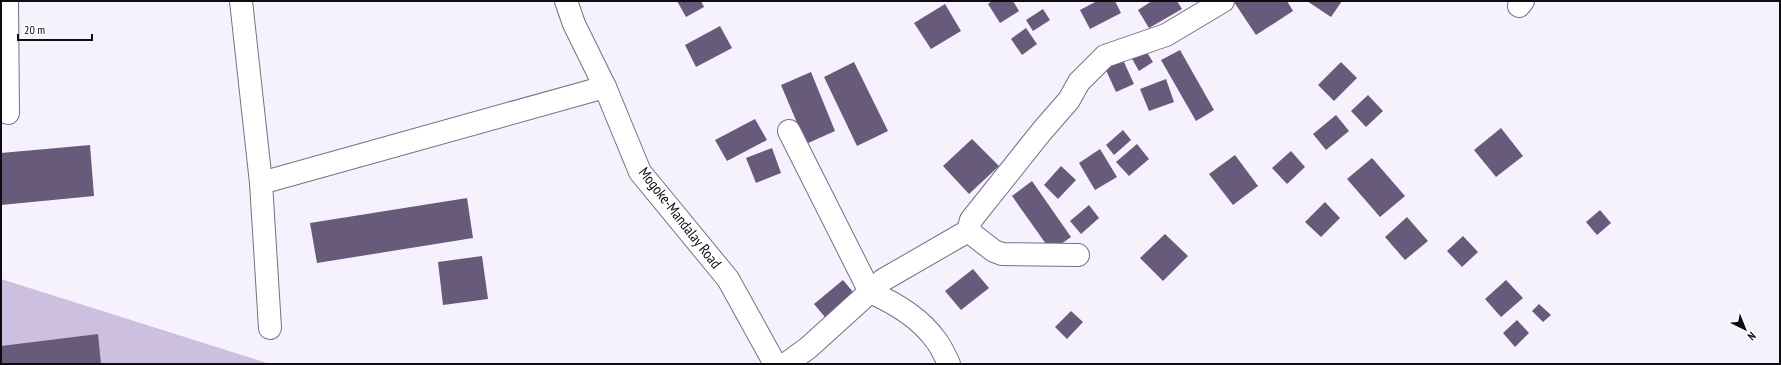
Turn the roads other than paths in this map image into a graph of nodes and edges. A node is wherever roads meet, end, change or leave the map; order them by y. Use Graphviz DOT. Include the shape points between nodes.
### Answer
graph roads {
  1 [pos="7,1"];
  2 [pos="241,1"];
  3 [pos="566,1"];
  4 [pos="1223,1"];
  5 [pos="605,87"];
  6 [pos="8,113"];
  7 [pos="789,131"];
  8 [pos="261,183"];
  9 [pos="968,231"];
  10 [pos="1078,255"];
  11 [pos="870,292"];
  12 [pos="270,328"];
  13 [pos="775,364"];
  14 [pos="786,364"];
  15 [pos="949,364"];
  1 -- 6 [label="main road"];
  2 -- 8 [label="main road"];
  3 -- 5 [label="main road, Mogoke-Mandalay Road" via="574,24"];
  4 -- 9 [label="main road" via="1166,35 1105,56 1079,82 1069,100 971,220"];
  5 -- 8 [label="main road"];
  5 -- 13 [label="main road, Mogoke-Mandalay Road" via="640,172 728,279"];
  7 -- 11 [label="main road"];
  8 -- 12 [label="main road"];
  9 -- 10 [label="main road" via="1002,254"];
  9 -- 11 [label="main road" via="883,280"];
  11 -- 14 [label="main road" via="808,348"];
  11 -- 15 [label="main road" via="889,300 911,315 936,340"];
}
